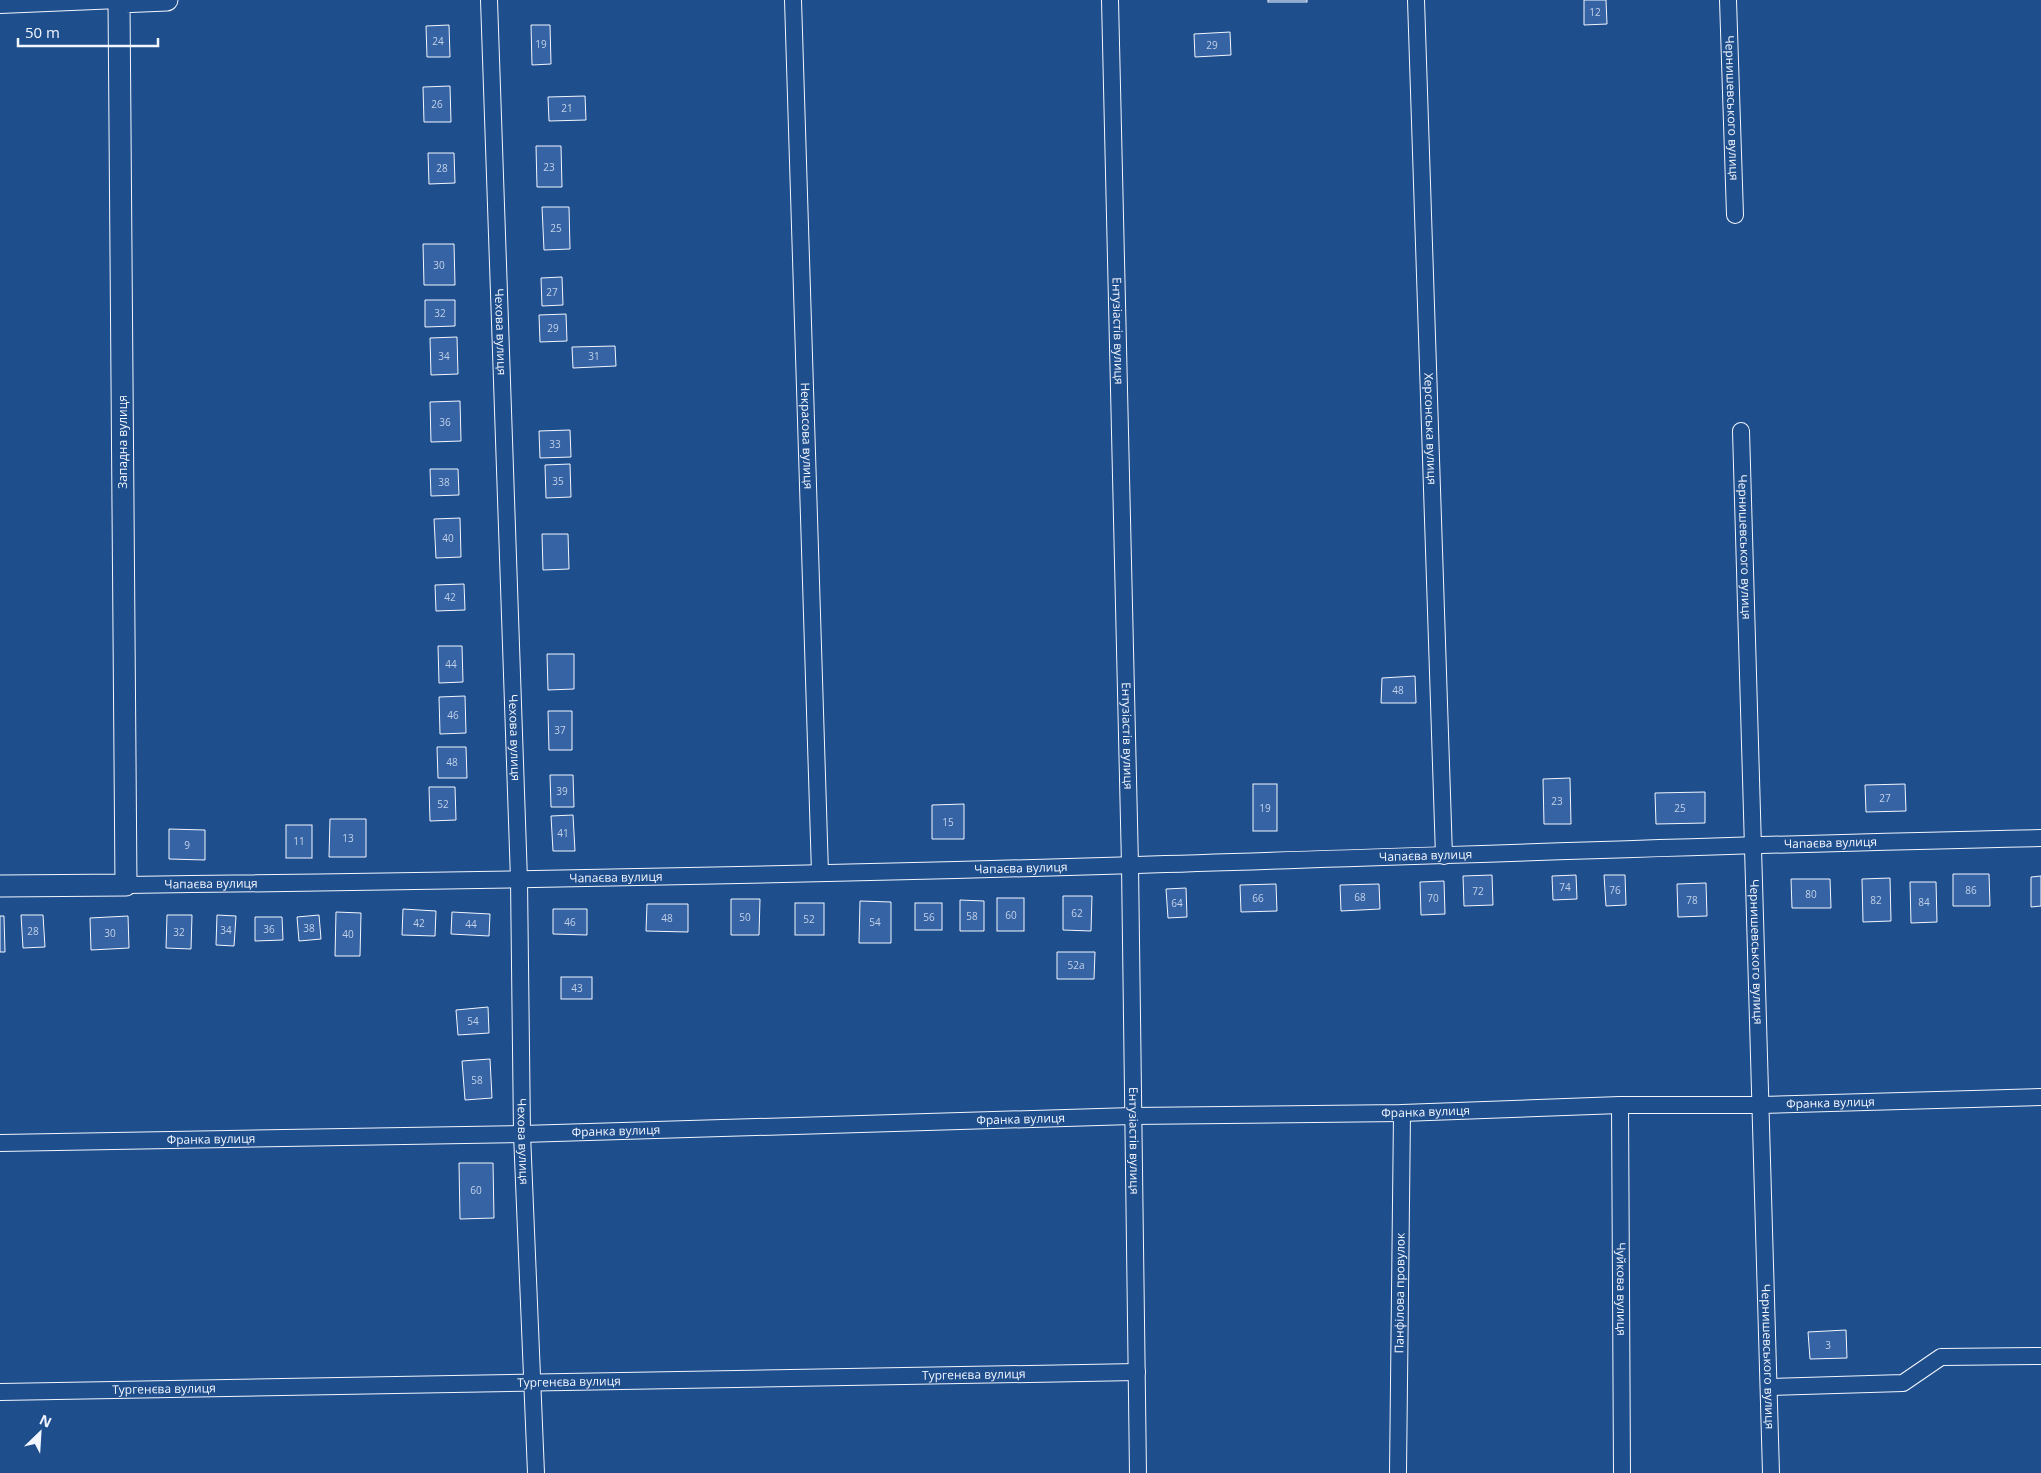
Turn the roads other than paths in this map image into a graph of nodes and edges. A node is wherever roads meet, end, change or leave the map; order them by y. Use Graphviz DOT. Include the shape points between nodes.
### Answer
graph roads {
  1 [pos="167,0"];
  2 [pos="489,0"];
  3 [pos="793,0"];
  4 [pos="1110,0"];
  5 [pos="1416,0"];
  6 [pos="1728,0"];
  7 [pos="119,1"];
  8 [pos="0,5"];
  9 [pos="1735,215"];
  10 [pos="1741,431"];
  11 [pos="2041,838"];
  12 [pos="1751,844"];
  13 [pos="1444,856"];
  14 [pos="1130,865"];
  15 [pos="820,873"];
  16 [pos="518,880"];
  17 [pos="126,885"];
  18 [pos="0,886"];
  19 [pos="2041,1096"];
  20 [pos="1620,1105"];
  21 [pos="1761,1105"];
  22 [pos="1402,1113"];
  23 [pos="1132,1116"];
  24 [pos="522,1134"];
  25 [pos="0,1143"];
  26 [pos="2041,1356"];
  27 [pos="1137,1372"];
  28 [pos="533,1381"];
  29 [pos="1770,1387"];
  30 [pos="0,1392"];
  31 [pos="536,1473"];
  32 [pos="1138,1473"];
  33 [pos="1398,1473"];
  34 [pos="1622,1473"];
  35 [pos="1771,1473"];
  1 -- 7 [label="street"];
  2 -- 16 [label="street, Чехова вулиця"];
  3 -- 15 [label="street, Некрасова вулиця"];
  4 -- 14 [label="street, Ентузіастів вулиця"];
  5 -- 13 [label="street, Херсонська вулиця"];
  6 -- 9 [label="street, Чернишевського вулиця"];
  7 -- 8 [label="street"];
  7 -- 17 [label="street, Западна вулиця"];
  10 -- 12 [label="street, Чернишевського вулиця"];
  11 -- 12 [label="street, Чапаєва вулиця"];
  12 -- 13 [label="street, Чапаєва вулиця"];
  12 -- 21 [label="street, Чернишевського вулиця"];
  13 -- 14 [label="street, Чапаєва вулиця"];
  14 -- 15 [label="street, Чапаєва вулиця"];
  14 -- 23 [label="street, Ентузіастів вулиця"];
  15 -- 16 [label="street, Чапаєва вулиця"];
  16 -- 17 [label="street, Чапаєва вулиця"];
  16 -- 24 [label="street, Чехова вулиця"];
  17 -- 18 [label="street, Чапаєва вулиця"];
  19 -- 21 [label="street, Франка вулиця"];
  20 -- 21 [label="street, Франка вулиця"];
  20 -- 22 [label="street, Франка вулиця"];
  20 -- 34 [label="street, Чуйкова вулиця"];
  21 -- 29 [label="street, Чернишевського вулиця"];
  22 -- 23 [label="street, Франка вулиця"];
  22 -- 33 [label="street, Панфілова провулок"];
  23 -- 24 [label="street, Франка вулиця"];
  23 -- 27 [label="street, Ентузіастів вулиця"];
  24 -- 25 [label="street, Франка вулиця"];
  24 -- 28 [label="street, Чехова вулиця"];
  26 -- 29 [label="street" via="1941,1357 1903,1383"];
  27 -- 28 [label="street, Тургенєва вулиця"];
  27 -- 32 [label="street, Ентузіастів вулиця"];
  28 -- 30 [label="street, Тургенєва вулиця"];
  28 -- 31 [label="street, Чехова вулиця"];
  29 -- 35 [label="street, Чернишевського вулиця"];
}
